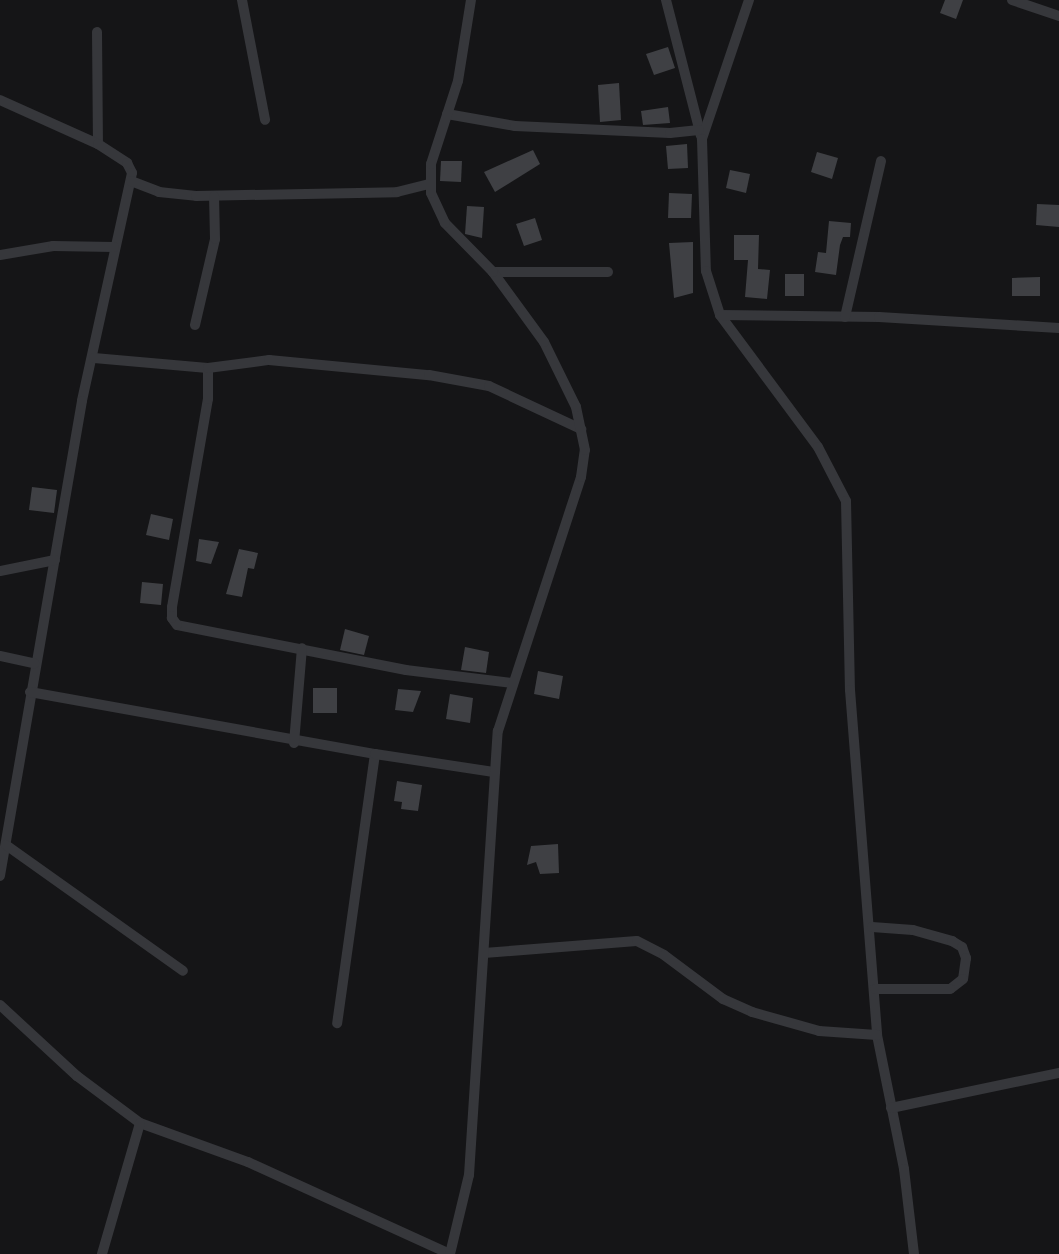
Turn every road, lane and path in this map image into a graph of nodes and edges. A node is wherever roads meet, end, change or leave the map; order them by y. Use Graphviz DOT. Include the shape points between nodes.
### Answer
graph roads {
  1 [pos="242,0"];
  2 [pos="471,0"];
  3 [pos="666,0"];
  4 [pos="749,0"];
  5 [pos="1012,0"];
  6 [pos="1059,16"];
  7 [pos="97,32"];
  8 [pos="0,100"];
  9 [pos="447,114"];
  10 [pos="264,120"];
  11 [pos="701,135"];
  12 [pos="98,144"];
  13 [pos="881,162"];
  14 [pos="132,181"];
  15 [pos="429,184"];
  16 [pos="214,196"];
  17 [pos="114,246"];
  18 [pos="0,255"];
  19 [pos="493,272"];
  20 [pos="608,272"];
  21 [pos="720,316"];
  22 [pos="846,316"];
  23 [pos="195,325"];
  24 [pos="1059,328"];
  25 [pos="94,358"];
  26 [pos="208,368"];
  27 [pos="582,429"];
  28 [pos="55,560"];
  29 [pos="0,571"];
  30 [pos="302,648"];
  31 [pos="0,656"];
  32 [pos="34,663"];
  33 [pos="512,683"];
  34 [pos="30,692"];
  35 [pos="294,743"];
  36 [pos="375,754"];
  37 [pos="494,772"];
  38 [pos="6,845"];
  39 [pos="0,876"];
  40 [pos="872,927"];
  41 [pos="484,952"];
  42 [pos="182,971"];
  43 [pos="875,989"];
  44 [pos="1,1009"];
  45 [pos="337,1022"];
  46 [pos="877,1035"];
  47 [pos="1059,1073"];
  48 [pos="891,1108"];
  49 [pos="140,1123"];
  50 [pos="102,1254"];
  51 [pos="914,1254"];
  1 -- 10 [label="street"];
  2 -- 9 [label="street" via="458,81"];
  3 -- 11 [label="street"];
  4 -- 11 [label="street"];
  5 -- 6 [label="street"];
  7 -- 12 [label="street"];
  8 -- 12 [label="street"];
  9 -- 11 [label="street" via="515,126"];
  9 -- 15 [label="street"];
  11 -- 21 [label="street" via="706,271"];
  12 -- 14 [label="street" via="127,163"];
  13 -- 22 [label="street"];
  14 -- 16 [label="street" via="168,194"];
  14 -- 17 [label="street"];
  15 -- 16 [label="street" via="397,192"];
  15 -- 19 [label="street" via="445,223"];
  16 -- 23 [label="street" via="215,238"];
  17 -- 18 [label="street" via="53,246"];
  17 -- 25 [label="street"];
  19 -- 20 [label="street"];
  19 -- 27 [label="street" via="544,342"];
  21 -- 22 [label="street"];
  21 -- 40 [label="street" via="818,447 846,501 850,690"];
  22 -- 24 [label="street"];
  25 -- 26 [label="street"];
  25 -- 28 [label="street" via="82,401"];
  26 -- 27 [label="street" via="269,360 454,379 489,386"];
  26 -- 30 [label="street" via="208,399 172,618 192,630"];
  27 -- 33 [label="street" via="581,477"];
  28 -- 29 [label="street"];
  28 -- 32 [label="street"];
  30 -- 33 [label="street" via="406,670"];
  30 -- 35 [label="street"];
  31 -- 32 [label="street"];
  32 -- 34 [label="street"];
  33 -- 37 [label="street" via="498,731"];
  34 -- 35 [label="street"];
  34 -- 38 [label="street"];
  35 -- 36 [label="street"];
  36 -- 37 [label="street"];
  36 -- 45 [label="street"];
  37 -- 41 [label="street"];
  38 -- 39 [label="street"];
  38 -- 42 [label="street"];
  40 -- 43 [label="street"];
  40 -- 43 [label="street" via="912,930 952,941 962,947 966,958 963,979 950,990"];
  41 -- 46 [label="street" via="636,941 664,955 723,999 752,1012 819,1031"];
  41 -- 49 [label="street" via="469,1175 450,1254 265,1169"];
  43 -- 46 [label="street"];
  44 -- 49 [label="street" via="71,1071"];
  46 -- 48 [label="street"];
  47 -- 48 [label="street"];
  48 -- 51 [label="street"];
  49 -- 50 [label="street"];
}
